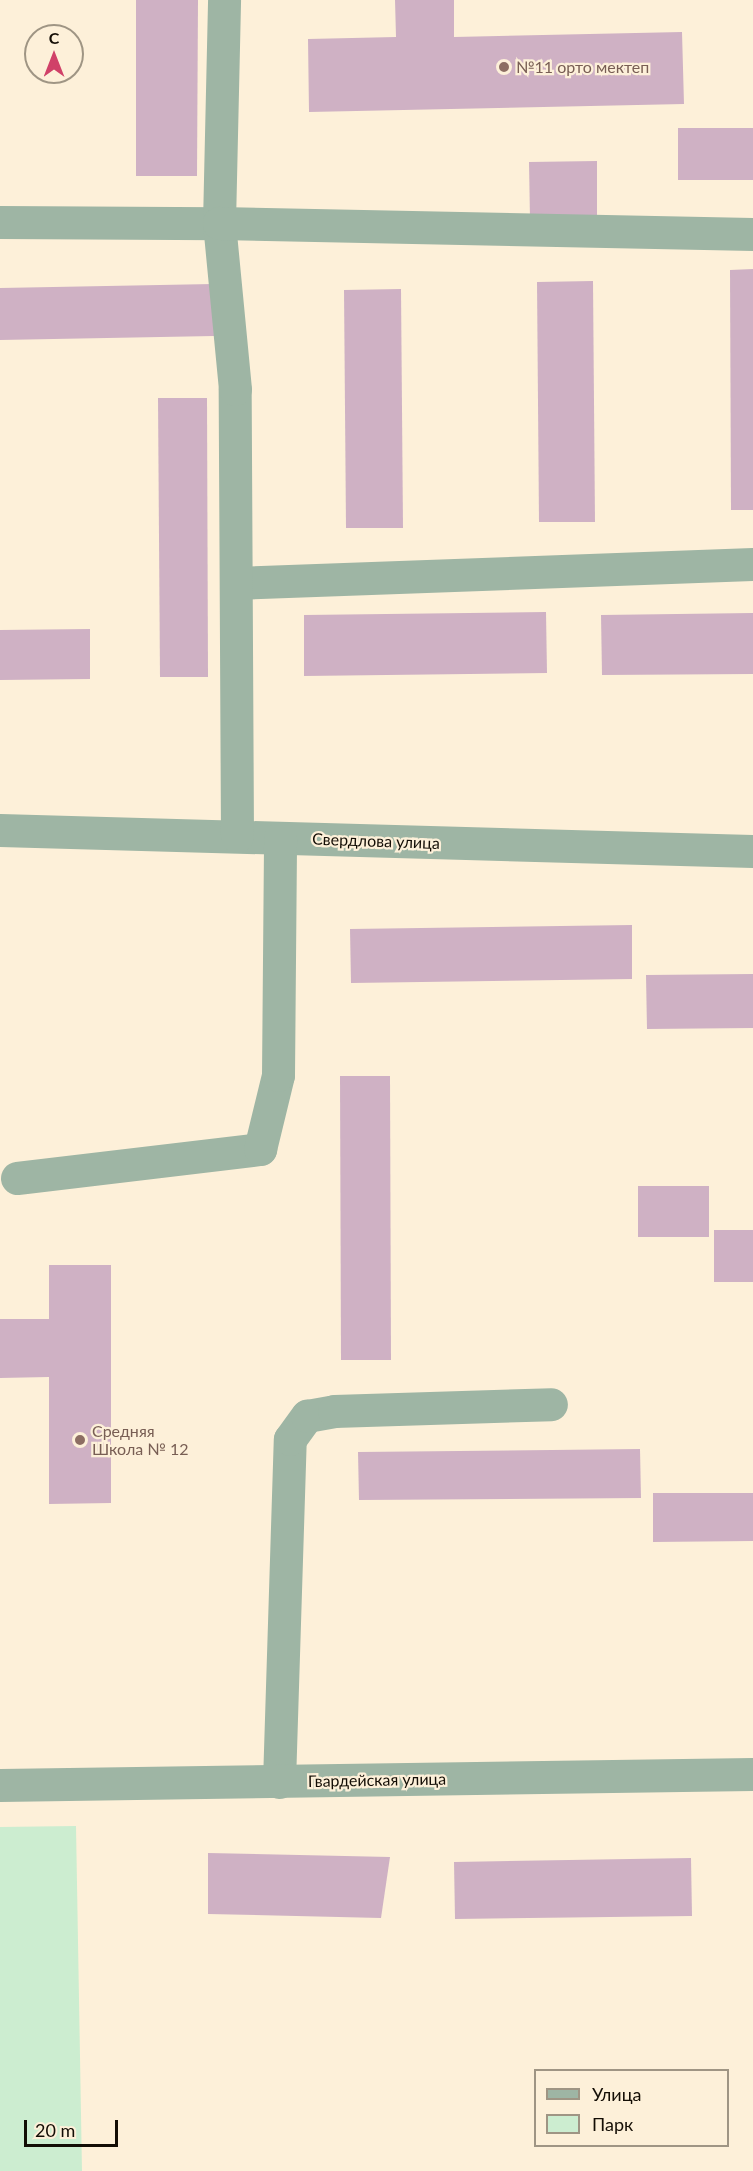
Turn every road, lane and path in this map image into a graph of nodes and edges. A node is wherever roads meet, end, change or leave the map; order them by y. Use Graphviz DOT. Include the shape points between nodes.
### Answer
graph roads {
  1 [pos="224,0"];
  2 [pos="0,222"];
  3 [pos="219,223"];
  4 [pos="753,234"];
  5 [pos="753,564"];
  6 [pos="236,583"];
  7 [pos="0,830"];
  8 [pos="237,836"];
  9 [pos="280,838"];
  10 [pos="753,851"];
  11 [pos="17,1178"];
  12 [pos="551,1404"];
  13 [pos="753,1774"];
  14 [pos="279,1782"];
  15 [pos="0,1785"];
  1 -- 3 [label="street"];
  2 -- 3 [label="street"];
  3 -- 4 [label="street"];
  3 -- 6 [label="street" via="235,389"];
  5 -- 6 [label="street"];
  6 -- 8 [label="street"];
  7 -- 8 [label="street, Свердлова улица"];
  8 -- 9 [label="street, Свердлова улица"];
  9 -- 10 [label="street, Свердлова улица"];
  9 -- 11 [label="street" via="278,1076 260,1149"];
  12 -- 14 [label="street" via="334,1411 308,1416 290,1439"];
  13 -- 14 [label="street, Гвардейская улица"];
  14 -- 15 [label="street, Гвардейская улица"];
}
